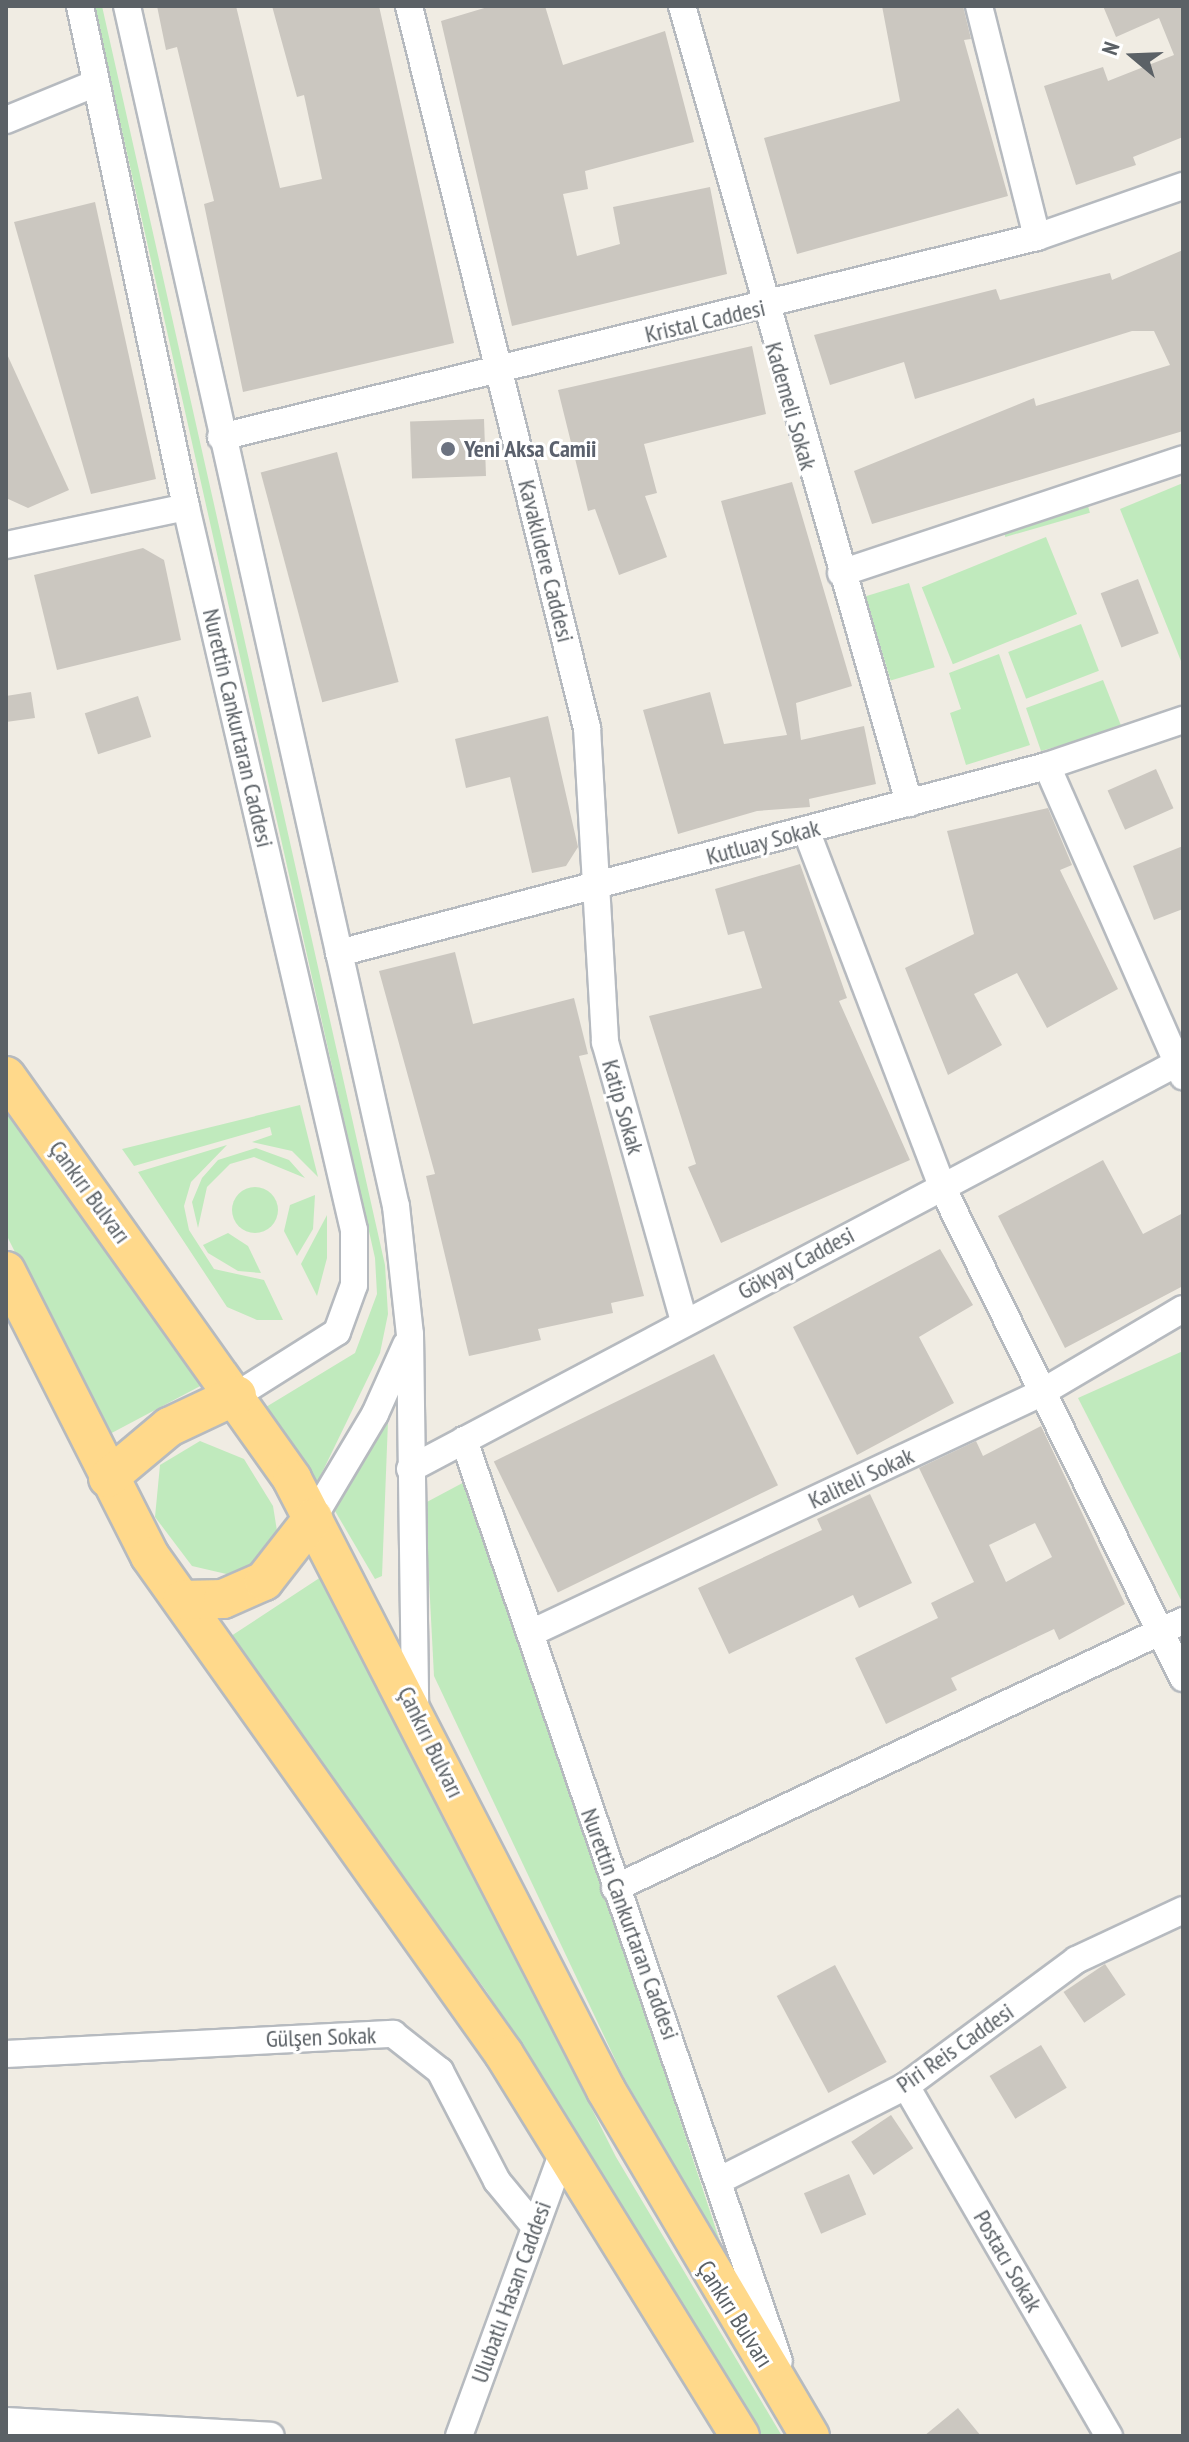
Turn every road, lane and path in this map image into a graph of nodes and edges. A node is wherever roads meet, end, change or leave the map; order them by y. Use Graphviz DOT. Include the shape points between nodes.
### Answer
graph roads {
  1 [pos="80,6"];
  2 [pos="127,6"];
  3 [pos="409,6"];
  4 [pos="682,6"];
  5 [pos="979,6"];
  6 [pos="96,83"];
  7 [pos="6,120"];
  8 [pos="1182,188"];
  9 [pos="1037,237"];
  10 [pos="762,308"];
  11 [pos="499,370"];
  12 [pos="221,437"];
  13 [pos="1183,459"];
  14 [pos="186,507"];
  15 [pos="6,545"];
  16 [pos="841,573"];
  17 [pos="1183,720"];
  18 [pos="1047,766"];
  19 [pos="909,803"];
  20 [pos="806,830"];
  21 [pos="597,886"];
  22 [pos="339,953"];
  23 [pos="1181,1067"];
  24 [pos="6,1076"];
  25 [pos="942,1187"];
  26 [pos="6,1271"];
  27 [pos="1183,1309"];
  28 [pos="684,1322"];
  29 [pos="410,1334"];
  30 [pos="1039,1394"];
  31 [pos="237,1395"];
  32 [pos="464,1440"];
  33 [pos="410,1469"];
  34 [pos="108,1478"];
  35 [pos="313,1518"];
  36 [pos="182,1600"];
  37 [pos="1183,1621"];
  38 [pos="1159,1632"];
  39 [pos="531,1633"];
  40 [pos="1183,1678"];
  41 [pos="415,1708"];
  42 [pos="615,1888"];
  43 [pos="1183,1910"];
  44 [pos="6,2054"];
  45 [pos="906,2086"];
  46 [pos="564,2149"];
  47 [pos="722,2179"];
  48 [pos="535,2227"];
  49 [pos="6,2421"];
  50 [pos="802,2423"];
  51 [pos="271,2436"];
  52 [pos="459,2436"];
  53 [pos="740,2436"];
  54 [pos="1109,2436"];
  1 -- 6 [label="street, Nurettin Cankurtaran Caddesi"];
  2 -- 12 [label="street, Nurettin Cankurtaran Caddesi"];
  3 -- 11 [label="street, Kavaklıdere Caddesi"];
  4 -- 10 [label="street, Kademeli Sokak"];
  5 -- 9 [label="street"];
  6 -- 7 [label="street"];
  6 -- 14 [label="street, Nurettin Cankurtaran Caddesi"];
  8 -- 9 [label="street, Kristal Caddesi"];
  9 -- 10 [label="street, Kristal Caddesi"];
  10 -- 11 [label="street, Kristal Caddesi"];
  10 -- 16 [label="street, Kademeli Sokak"];
  11 -- 12 [label="street, Kristal Caddesi"];
  11 -- 21 [label="street, Kavaklıdere Caddesi" via="587,728"];
  12 -- 22 [label="street, Nurettin Cankurtaran Caddesi"];
  13 -- 16 [label="street"];
  14 -- 15 [label="street"];
  14 -- 31 [label="street, Nurettin Cankurtaran Caddesi" via="356,1260 337,1332"];
  16 -- 19 [label="street, Kademeli Sokak"];
  17 -- 18 [label="street, Kutluay Sokak"];
  18 -- 19 [label="street, Kutluay Sokak"];
  18 -- 23 [label="street"];
  19 -- 20 [label="street, Kutluay Sokak"];
  20 -- 21 [label="street, Kutluay Sokak"];
  20 -- 25 [label="street"];
  21 -- 22 [label="street, Kutluay Sokak"];
  21 -- 28 [label="street, Katip Sokak" via="605,1042"];
  22 -- 29 [label="street, Nurettin Cankurtaran Caddesi" via="396,1206"];
  23 -- 25 [label="street, Gökyay Caddesi"];
  24 -- 31 [label="highway, Çankırı Bulvarı"];
  25 -- 28 [label="street, Gökyay Caddesi"];
  25 -- 30 [label="street"];
  26 -- 34 [label="highway"];
  27 -- 30 [label="street, Kaliteli Sokak"];
  28 -- 32 [label="street, Gökyay Caddesi"];
  29 -- 33 [label="street, Nurettin Cankurtaran Caddesi"];
  29 -- 35 [label="street, Nurettin Cankurtaran Caddesi" via="375,1414"];
  30 -- 38 [label="street"];
  30 -- 39 [label="street, Kaliteli Sokak"];
  31 -- 34 [label="highway" via="169,1427"];
  31 -- 35 [label="highway, Çankırı Bulvarı"];
  32 -- 33 [label="street, Gökyay Caddesi"];
  32 -- 39 [label="street, Nurettin Cankurtaran Caddesi"];
  33 -- 41 [label="street, Nurettin Cankurtaran Caddesi"];
  34 -- 36 [label="highway"];
  35 -- 36 [label="highway" via="264,1581 223,1599"];
  35 -- 41 [label="highway, Çankırı Bulvarı"];
  36 -- 46 [label="highway"];
  37 -- 38 [label="street"];
  38 -- 40 [label="street"];
  38 -- 42 [label="street"];
  39 -- 42 [label="street, Nurettin Cankurtaran Caddesi"];
  41 -- 50 [label="highway, Çankırı Bulvarı" via="606,2090"];
  42 -- 47 [label="street, Nurettin Cankurtaran Caddesi"];
  43 -- 45 [label="street, Piri Reis Caddesi" via="1076,1960"];
  44 -- 48 [label="street, Gülşen Sokak" via="393,2034 440,2071 497,2181"];
  45 -- 47 [label="street, Piri Reis Caddesi"];
  45 -- 54 [label="street, Postacı Sokak"];
  46 -- 48 [label="street, Ulubatlı Hasan Caddesi"];
  46 -- 53 [label="highway"];
  47 -- 50 [label="street, Nurettin Cankurtaran Caddesi"];
  48 -- 52 [label="street, Ulubatlı Hasan Caddesi"];
  49 -- 51 [label="street"];
}
